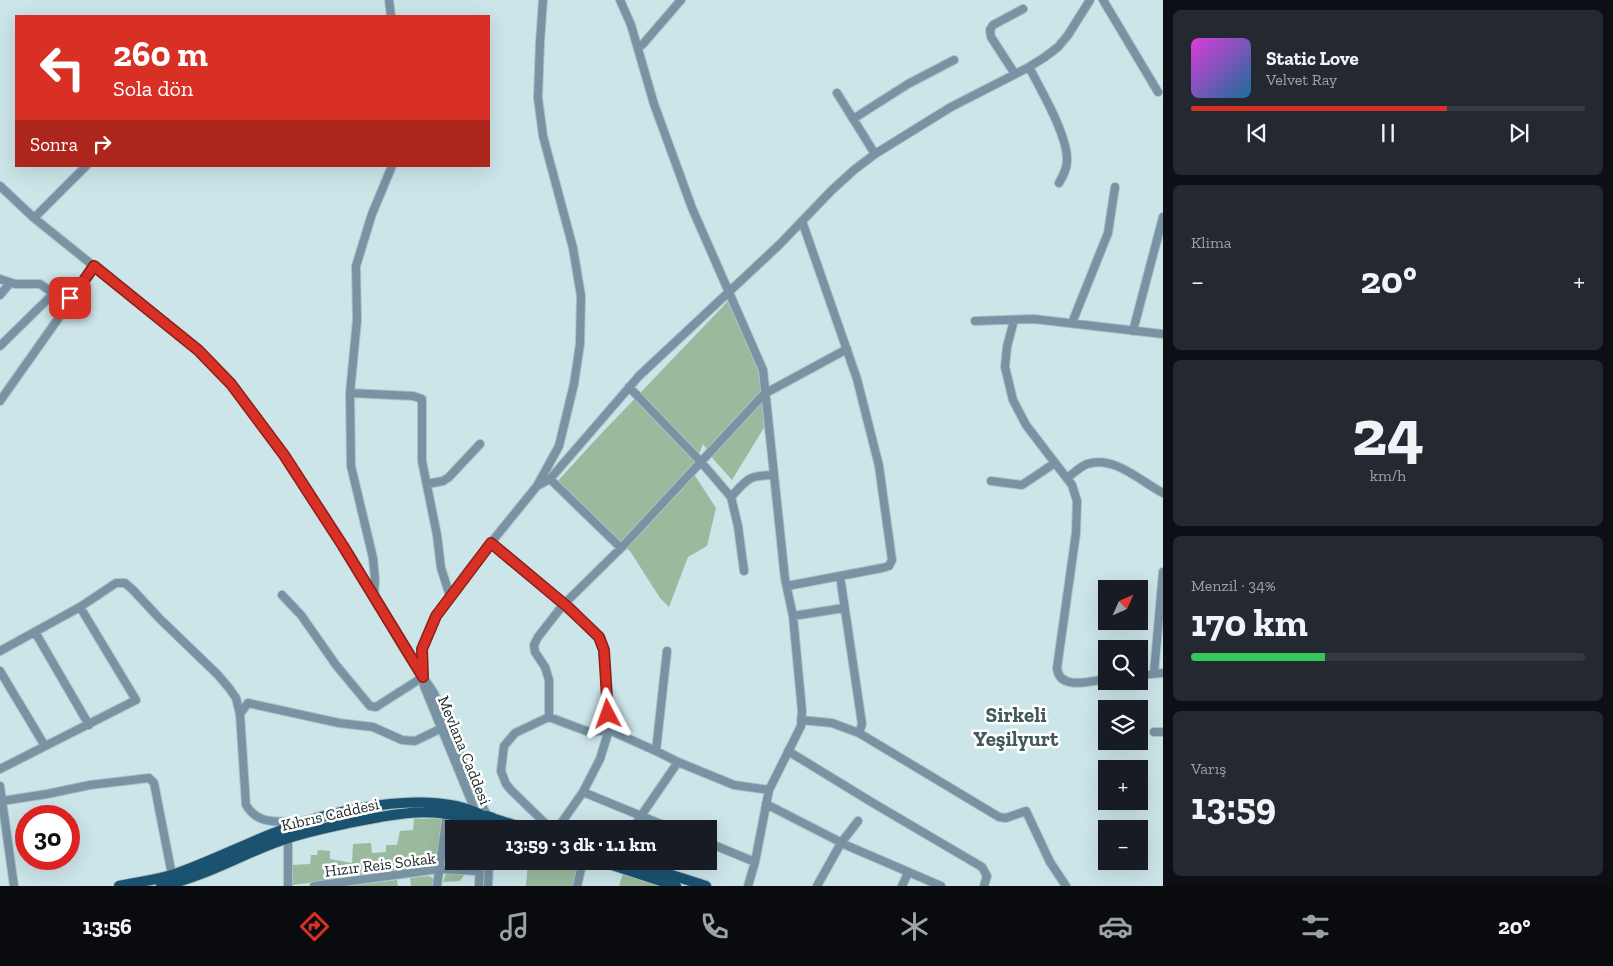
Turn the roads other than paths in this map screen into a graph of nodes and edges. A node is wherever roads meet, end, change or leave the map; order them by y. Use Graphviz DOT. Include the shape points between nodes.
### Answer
graph roads {
  1 [pos="389,0"];
  2 [pos="543,0"];
  3 [pos="620,0"];
  4 [pos="681,0"];
  5 [pos="1090,0"];
  6 [pos="1103,0"];
  7 [pos="1024,10"];
  8 [pos="391,15"];
  9 [pos="638,48"];
  10 [pos="954,60"];
  11 [pos="1030,67"];
  12 [pos="1015,74"];
  13 [pos="1158,92"];
  14 [pos="837,93"];
  15 [pos="854,118"];
  16 [pos="875,154"];
  17 [pos="85,167"];
  18 [pos="392,167"];
  19 [pos="1059,183"];
  20 [pos="1115,187"];
  21 [pos="1,190"];
  22 [pos="1163,217"];
  23 [pos="34,218"];
  24 [pos="802,221"];
  25 [pos="94,266"];
  26 [pos="0,279"];
  27 [pos="10,284"];
  28 [pos="728,292"];
  29 [pos="54,293"];
  30 [pos="0,295"];
  31 [pos="67,299"];
  32 [pos="1014,320"];
  33 [pos="975,321"];
  34 [pos="1072,323"];
  35 [pos="1133,331"];
  36 [pos="1163,334"];
  37 [pos="0,346"];
  38 [pos="847,349"];
  39 [pos="629,387"];
  40 [pos="350,393"];
  41 [pos="764,394"];
  42 [pos="0,401"];
  43 [pos="480,444"];
  44 [pos="702,462"];
  45 [pos="1055,463"];
  46 [pos="773,475"];
  47 [pos="1068,478"];
  48 [pos="550,479"];
  49 [pos="991,481"];
  50 [pos="426,484"];
  51 [pos="537,486"];
  52 [pos="1163,494"];
  53 [pos="731,497"];
  54 [pos="491,543"];
  55 [pos="621,548"];
  56 [pos="744,571"];
  57 [pos="1163,572"];
  58 [pos="840,576"];
  59 [pos="787,586"];
  60 [pos="282,595"];
  61 [pos="374,596"];
  62 [pos="450,596"];
  63 [pos="563,605"];
  64 [pos="80,607"];
  65 [pos="844,608"];
  66 [pos="793,616"];
  67 [pos="34,632"];
  68 [pos="0,651"];
  69 [pos="667,651"];
  70 [pos="0,671"];
  71 [pos="1154,673"];
  72 [pos="1163,673"];
  73 [pos="1148,674"];
  74 [pos="423,677"];
  75 [pos="1098,680"];
  76 [pos="240,714"];
  77 [pos="549,717"];
  78 [pos="801,720"];
  79 [pos="89,725"];
  80 [pos="444,728"];
  81 [pos="609,730"];
  82 [pos="1154,732"];
  83 [pos="1163,732"];
  84 [pos="859,733"];
  85 [pos="45,746"];
  86 [pos="656,751"];
  87 [pos="788,751"];
  88 [pos="678,762"];
  89 [pos="0,769"];
  90 [pos="0,786"];
  91 [pos="769,790"];
  92 [pos="583,792"];
  93 [pos="2,801"];
  94 [pos="766,804"];
  95 [pos="475,811"];
  96 [pos="447,814"];
  97 [pos="641,816"];
  98 [pos="468,820"];
  99 [pos="483,820"];
  100 [pos="485,820"];
  101 [pos="542,820"];
  102 [pos="563,820"];
  103 [pos="638,820"];
  104 [pos="651,820"];
  105 [pos="858,821"];
  106 [pos="304,827"];
  107 [pos="288,838"];
  108 [pos="841,843"];
  109 [pos="717,846"];
  110 [pos="755,862"];
  111 [pos="439,869"];
  112 [pos="489,870"];
  113 [pos="581,870"];
  114 [pos="627,870"];
  115 [pos="656,870"];
  116 [pos="479,871"];
  117 [pos="908,873"];
  118 [pos="172,875"];
  119 [pos="14,886"];
  120 [pos="119,886"];
  121 [pos="161,886"];
  122 [pos="288,886"];
  123 [pos="314,886"];
  124 [pos="437,886"];
  125 [pos="479,886"];
  126 [pos="488,886"];
  127 [pos="577,886"];
  128 [pos="676,886"];
  129 [pos="706,886"];
  130 [pos="748,886"];
  131 [pos="817,886"];
  132 [pos="902,886"];
  133 [pos="940,886"];
  134 [pos="984,886"];
  135 [pos="1066,886"];
  1 -- 8 [label="street"];
  2 -- 51 [label="street" via="538,98 543,136 574,248 581,296 580,344 574,384 559,446"];
  3 -- 9 [label="street"];
  4 -- 9 [label="street"];
  5 -- 11 [label="street" via="1058,47"];
  6 -- 13 [label="street"];
  7 -- 12 [label="street" via="993,25 990,30 991,37"];
  9 -- 28 [label="street" via="654,104 692,208"];
  10 -- 15 [label="street"];
  11 -- 12 [label="street"];
  11 -- 19 [label="street" via="1066,151 1066,169"];
  12 -- 16 [label="street" via="952,106"];
  14 -- 15 [label="street"];
  15 -- 16 [label="street"];
  16 -- 24 [label="street" via="832,190"];
  17 -- 23 [label="street"];
  18 -- 40 [label="street" via="372,214 356,266 357,320"];
  20 -- 34 [label="street" via="1108,233"];
  21 -- 23 [label="street"];
  22 -- 35 [label="street"];
  23 -- 25 [label="street"];
  24 -- 28 [label="street"];
  24 -- 38 [label="street"];
  25 -- 31 [label="street" via="74,295"];
  25 -- 61 [label="street" via="198,350 231,384 284,455"];
  26 -- 27 [label="street"];
  27 -- 29 [label="street" via="40,284"];
  27 -- 30 [label="street"];
  28 -- 39 [label="street"];
  28 -- 41 [label="street" via="762,370"];
  29 -- 31 [label="street"];
  29 -- 37 [label="street"];
  31 -- 42 [label="street" via="65,309"];
  32 -- 33 [label="street"];
  32 -- 34 [label="street"];
  32 -- 45 [label="street" via="1005,356 1006,376 1021,416"];
  34 -- 35 [label="street"];
  35 -- 36 [label="street"];
  38 -- 41 [label="street"];
  38 -- 58 [label="street" via="879,466 892,560 889,566"];
  39 -- 44 [label="street"];
  39 -- 48 [label="street"];
  40 -- 50 [label="street" via="422,399 422,461"];
  40 -- 61 [label="street" via="351,466 373,558"];
  41 -- 44 [label="street"];
  41 -- 46 [label="street"];
  43 -- 50 [label="street" via="449,477"];
  44 -- 53 [label="street"];
  44 -- 55 [label="street"];
  45 -- 47 [label="street"];
  45 -- 49 [label="street" via="1022,485"];
  46 -- 53 [label="street" via="747,479"];
  46 -- 59 [label="street"];
  47 -- 52 [label="street" via="1086,465 1098,462 1116,466"];
  47 -- 75 [label="street" via="1076,501 1076,533 1057,671 1068,683"];
  48 -- 51 [label="street"];
  48 -- 55 [label="street"];
  50 -- 62 [label="street" via="441,568"];
  51 -- 54 [label="street"];
  53 -- 56 [label="street"];
  54 -- 62 [label="street"];
  54 -- 63 [label="street"];
  55 -- 63 [label="street"];
  57 -- 71 [label="street"];
  58 -- 59 [label="street"];
  58 -- 65 [label="street"];
  59 -- 66 [label="street"];
  60 -- 74 [label="street" via="370,706 376,707"];
  61 -- 74 [label="street"];
  62 -- 74 [label="street" via="436,616 422,649"];
  63 -- 77 [label="street" via="534,645 550,680"];
  63 -- 81 [label="street" via="602,643"];
  64 -- 67 [label="street"];
  64 -- 76 [label="street" via="116,582 127,584 229,688 236,698"];
  64 -- 79 [label="street" via="136,700"];
  65 -- 66 [label="street"];
  65 -- 84 [label="street" via="862,724"];
  66 -- 78 [label="street"];
  67 -- 68 [label="street"];
  67 -- 79 [label="street"];
  69 -- 86 [label="street"];
  70 -- 85 [label="street"];
  71 -- 72 [label="street"];
  71 -- 73 [label="street"];
  74 -- 80 [label="street" via="434,693"];
  76 -- 80 [label="street" via="248,703 373,727 402,740 416,741"];
  76 -- 106 [label="street" via="246,805 251,814 262,820"];
  77 -- 81 [label="street" via="589,732"];
  77 -- 101 [label="street" via="510,737 504,746 501,771 506,784"];
  78 -- 84 [label="street" via="832,723"];
  78 -- 87 [label="street"];
  79 -- 85 [label="street"];
  80 -- 95 [label="street, Mevlana Caddesi"];
  80 -- 100 [label="street"];
  81 -- 86 [label="street"];
  81 -- 92 [label="street" via="600,759"];
  82 -- 83 [label="street"];
  84 -- 135 [label="street" via="997,816 1006,818 1026,811"];
  85 -- 89 [label="street"];
  86 -- 88 [label="street"];
  87 -- 91 [label="street"];
  87 -- 134 [label="street" via="982,867 987,876"];
  88 -- 91 [label="street" via="734,784"];
  88 -- 97 [label="street"];
  90 -- 93 [label="street"];
  91 -- 94 [label="street"];
  92 -- 97 [label="street"];
  92 -- 102 [label="street"];
  93 -- 118 [label="street" via="149,778 154,783"];
  93 -- 119 [label="street"];
  94 -- 108 [label="street"];
  94 -- 110 [label="street"];
  95 -- 99 [label="main road"];
  95 -- 106 [label="main road" via="456,805 394,804 331,815"];
  96 -- 98 [label="main road, Kıbrıs Caddesi"];
  96 -- 106 [label="main road, Kıbrıs Caddesi" via="399,813"];
  96 -- 111 [label="street"];
  97 -- 103 [label="street"];
  97 -- 104 [label="street"];
  105 -- 108 [label="street"];
  106 -- 107 [label="main road, Kıbrıs Caddesi"];
  106 -- 118 [label="main road"];
  107 -- 121 [label="main road, Kıbrıs Caddesi"];
  107 -- 122 [label="street"];
  108 -- 117 [label="street"];
  108 -- 131 [label="street"];
  109 -- 110 [label="street"];
  110 -- 130 [label="street"];
  111 -- 116 [label="street, Hızır Reis Sokak"];
  111 -- 123 [label="street, Hızır Reis Sokak"];
  111 -- 124 [label="street"];
  112 -- 126 [label="street"];
  113 -- 127 [label="street"];
  114 -- 128 [label="main road"];
  115 -- 129 [label="main road"];
  116 -- 125 [label="street"];
  117 -- 132 [label="street"];
  117 -- 133 [label="street"];
  118 -- 120 [label="main road"];
}
